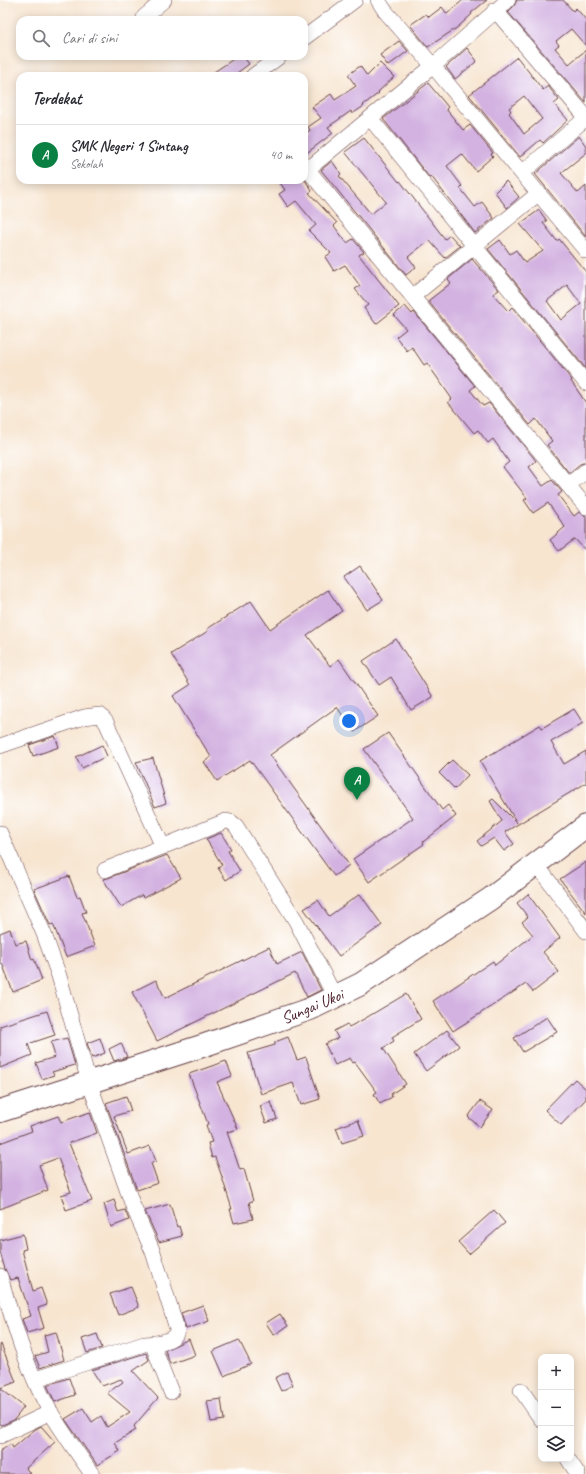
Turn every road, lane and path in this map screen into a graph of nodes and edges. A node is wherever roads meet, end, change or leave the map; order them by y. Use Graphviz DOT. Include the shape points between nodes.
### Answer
graph roads {
  1 [pos="164,0"];
  2 [pos="355,0"];
  3 [pos="378,0"];
  4 [pos="508,0"];
  5 [pos="495,10"];
  6 [pos="145,16"];
  7 [pos="308,35"];
  8 [pos="275,60"];
  9 [pos="434,66"];
  10 [pos="258,72"];
  11 [pos="370,118"];
  12 [pos="586,118"];
  13 [pos="308,166"];
  14 [pos="308,170"];
  15 [pos="522,173"];
  16 [pos="539,193"];
  17 [pos="475,246"];
  18 [pos="586,251"];
  19 [pos="412,297"];
  20 [pos="586,383"];
  21 [pos="586,471"];
  22 [pos="568,485"];
  23 [pos="586,507"];
  24 [pos="0,746"];
  25 [pos="586,826"];
  26 [pos="0,832"];
  27 [pos="163,847"];
  28 [pos="536,864"];
  29 [pos="105,870"];
  30 [pos="586,931"];
  31 [pos="335,996"];
  32 [pos="89,1082"];
  33 [pos="0,1111"];
  34 [pos="0,1276"];
  35 [pos="152,1343"];
  36 [pos="36,1379"];
  37 [pos="521,1390"];
  38 [pos="171,1392"];
  39 [pos="51,1412"];
  40 [pos="538,1416"];
  41 [pos="0,1436"];
  42 [pos="570,1462"];
  43 [pos="92,1474"];
  44 [pos="578,1474"];
  1 -- 6 [label="street"];
  2 -- 7 [label="street"];
  3 -- 9 [label="street"];
  4 -- 5 [label="street"];
  5 -- 9 [label="street"];
  5 -- 12 [label="street"];
  8 -- 10 [label="street"];
  9 -- 11 [label="street"];
  9 -- 15 [label="street"];
  11 -- 13 [label="street"];
  11 -- 17 [label="street"];
  12 -- 15 [label="street"];
  14 -- 19 [label="street"];
  15 -- 16 [label="street"];
  16 -- 17 [label="street"];
  16 -- 18 [label="street"];
  17 -- 19 [label="street"];
  17 -- 20 [label="street"];
  19 -- 22 [label="street"];
  21 -- 22 [label="street"];
  22 -- 23 [label="street"];
  24 -- 27 [label="street" via="84,717 100,715 106,722"];
  25 -- 28 [label="highway, Sungai Ukoi"];
  26 -- 32 [label="street" via="44,934 59,976"];
  27 -- 29 [label="street"];
  27 -- 31 [label="street" via="226,821 236,826 296,921"];
  28 -- 30 [label="street"];
  28 -- 31 [label="highway, Sungai Ukoi" via="429,940 361,984"];
  31 -- 32 [label="highway, Sungai Ukoi" via="310,1009"];
  32 -- 33 [label="highway, Sungai Ukoi"];
  32 -- 35 [label="street" via="133,1206 153,1252 177,1325 177,1333 173,1338"];
  34 -- 36 [label="street" via="18,1340"];
  35 -- 36 [label="street"];
  35 -- 38 [label="street"];
  36 -- 39 [label="street"];
  37 -- 40 [label="street"];
  39 -- 41 [label="street"];
  39 -- 43 [label="street"];
  42 -- 44 [label="street"];
}
